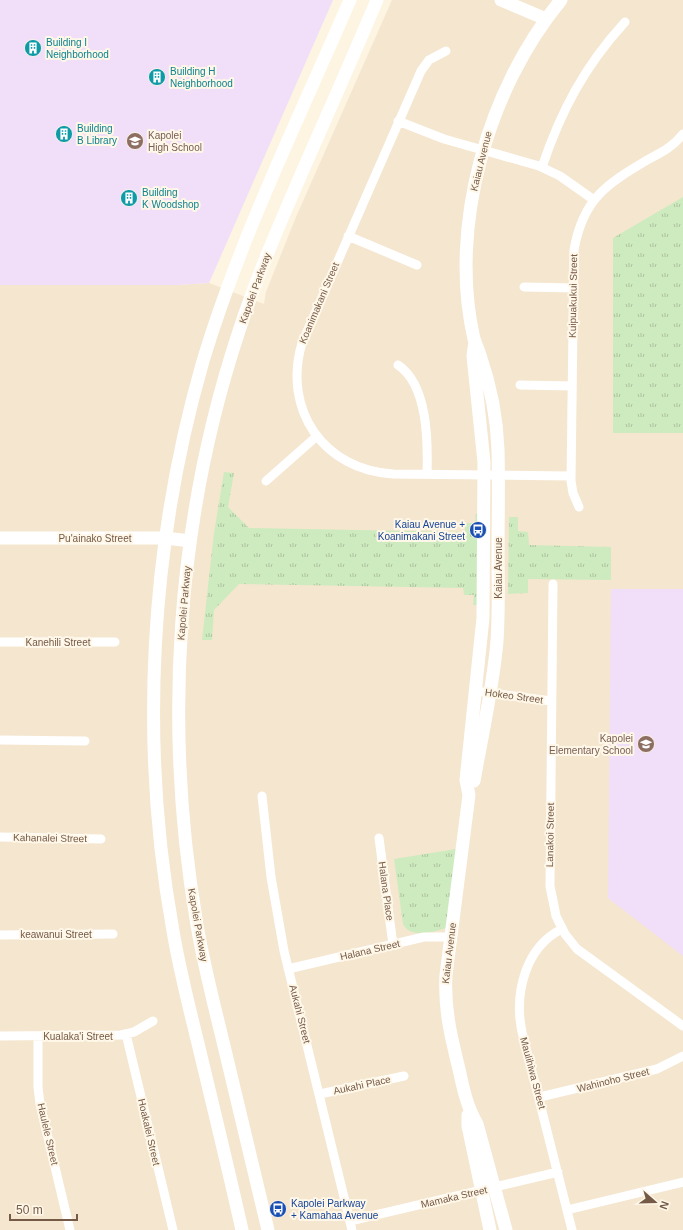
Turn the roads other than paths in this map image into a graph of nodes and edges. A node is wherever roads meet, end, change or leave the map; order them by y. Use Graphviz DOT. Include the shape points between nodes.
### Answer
graph roads {
  1 [pos="350,0"];
  2 [pos="377,0"];
  3 [pos="501,0"];
  4 [pos="561,0"];
  5 [pos="546,19"];
  6 [pos="625,22"];
  7 [pos="446,50"];
  8 [pos="398,121"];
  9 [pos="683,134"];
  10 [pos="483,150"];
  11 [pos="542,167"];
  12 [pos="594,200"];
  13 [pos="348,236"];
  14 [pos="417,265"];
  15 [pos="524,288"];
  16 [pos="574,288"];
  17 [pos="475,341"];
  18 [pos="398,365"];
  19 [pos="520,386"];
  20 [pos="572,386"];
  21 [pos="317,436"];
  22 [pos="427,474"];
  23 [pos="484,474"];
  24 [pos="498,474"];
  25 [pos="571,476"];
  26 [pos="266,481"];
  27 [pos="579,506"];
  28 [pos="0,538"];
  29 [pos="166,538"];
  30 [pos="190,541"];
  31 [pos="553,584"];
  32 [pos="0,642"];
  33 [pos="116,642"];
  34 [pos="483,692"];
  35 [pos="552,701"];
  36 [pos="0,740"];
  37 [pos="85,741"];
  38 [pos="262,796"];
  39 [pos="0,837"];
  40 [pos="379,838"];
  41 [pos="101,839"];
  42 [pos="562,929"];
  43 [pos="113,934"];
  44 [pos="0,935"];
  45 [pos="451,937"];
  46 [pos="393,944"];
  47 [pos="288,969"];
  48 [pos="153,1021"];
  49 [pos="683,1026"];
  50 [pos="126,1034"];
  51 [pos="0,1036"];
  52 [pos="38,1036"];
  53 [pos="683,1056"];
  54 [pos="404,1076"];
  55 [pos="320,1094"];
  56 [pos="540,1097"];
  57 [pos="558,1172"];
  58 [pos="683,1182"];
  59 [pos="488,1189"];
  60 [pos="567,1210"];
  61 [pos="351,1226"];
  62 [pos="70,1230"];
  63 [pos="173,1230"];
  64 [pos="242,1230"];
  65 [pos="268,1230"];
  66 [pos="490,1230"];
  67 [pos="506,1230"];
  68 [pos="572,1230"];
  1 -- 29 [label="main road" via="242,249 223,302 203,362 187,424"];
  2 -- 30 [label="main road, Kapolei Parkway" via="251,295 217,406"];
  3 -- 5 [label="main road"];
  4 -- 5 [label="main road, Kaiau Avenue"];
  5 -- 10 [label="main road, Kaiau Avenue" via="508,82"];
  6 -- 11 [label="street" via="599,52 575,88 556,127"];
  7 -- 8 [label="street, Koanimakani Street" via="434,56 421,71"];
  8 -- 10 [label="street" via="444,140"];
  8 -- 13 [label="street, Koanimakani Street"];
  9 -- 12 [label="street, Kuipuakukui Street" via="671,146 614,180"];
  10 -- 11 [label="street"];
  10 -- 17 [label="main road, Kaiau Avenue" via="473,196 468,245 468,294"];
  11 -- 12 [label="street" via="560,176"];
  12 -- 16 [label="street, Kuipuakukui Street" via="582,219 576,239"];
  13 -- 14 [label="street"];
  13 -- 21 [label="street, Koanimakani Street" via="298,358 298,395 305,416"];
  15 -- 16 [label="street"];
  16 -- 20 [label="street, Kuipuakukui Street"];
  17 -- 23 [label="main road, Kaiau Avenue" via="472,356"];
  17 -- 24 [label="main road, Kaiau Avenue" via="496,424"];
  18 -- 22 [label="street" via="410,377 423,411 427,437"];
  19 -- 20 [label="street"];
  20 -- 25 [label="street, Kuipuakukui Street"];
  21 -- 22 [label="street, Koanimakani Street" via="340,458 360,468 382,473"];
  21 -- 26 [label="street"];
  22 -- 23 [label="street, Koanimakani Street"];
  23 -- 24 [label="street, Koanimakani Street"];
  23 -- 34 [label="main road, Kaiau Avenue"];
  24 -- 25 [label="street, Koanimakani Street"];
  24 -- 34 [label="main road, Kaiau Avenue" via="496,650"];
  25 -- 27 [label="street, Kuipuakukui Street" via="572,493"];
  28 -- 29 [label="main road, Pu'ainako Street"];
  29 -- 30 [label="main road, Pu'ainako Street"];
  29 -- 64 [label="main road" via="154,675 154,761 161,846 170,917 181,973"];
  30 -- 65 [label="main road, Kapolei Parkway" via="179,676 179,760 185,844 205,968"];
  31 -- 35 [label="street, Lanakoi Street"];
  32 -- 33 [label="street, Kanehili Street"];
  34 -- 35 [label="street, Hokeo Street"];
  34 -- 45 [label="main road, Kaiau Avenue" via="466,780 469,795"];
  35 -- 42 [label="street, Lanakoi Street" via="550,886 553,906"];
  36 -- 37 [label="street"];
  38 -- 47 [label="street, Aukahi Street" via="271,877"];
  39 -- 41 [label="street, Kahanalei Street"];
  40 -- 46 [label="street, Halana Place"];
  42 -- 49 [label="street, Lanakoi Street" via="584,955"];
  42 -- 56 [label="street, Maulihiwa Street" via="547,939 535,954 523,979 520,995 519,1014 522,1032"];
  43 -- 44 [label="street, keawanui Street"];
  45 -- 46 [label="street, Halana Street" via="431,936"];
  45 -- 59 [label="main road, Kaiau Avenue" via="445,987 446,1010 469,1109 468,1126"];
  46 -- 47 [label="street, Halana Street"];
  47 -- 55 [label="street, Aukahi Street"];
  48 -- 50 [label="street, Kualaka'i Street"];
  50 -- 52 [label="street, Kualaka'i Street"];
  50 -- 63 [label="street, Hoakalei Street"];
  51 -- 52 [label="street, Kualaka'i Street"];
  52 -- 62 [label="street, Haulele Street" via="40,1104"];
  53 -- 56 [label="street, Wahinoho Street" via="657,1069"];
  54 -- 55 [label="street, Aukahi Place"];
  55 -- 61 [label="street, Aukahi Street"];
  56 -- 57 [label="street, Maulihiwa Street"];
  57 -- 59 [label="street, Mamaka Street"];
  57 -- 60 [label="street, Maulihiwa Street"];
  58 -- 60 [label="street"];
  59 -- 61 [label="street, Mamaka Street"];
  59 -- 66 [label="main road, Kaiau Avenue"];
  59 -- 67 [label="main road, Kaiau Avenue"];
  60 -- 68 [label="street, Maulihiwa Street"];
}
